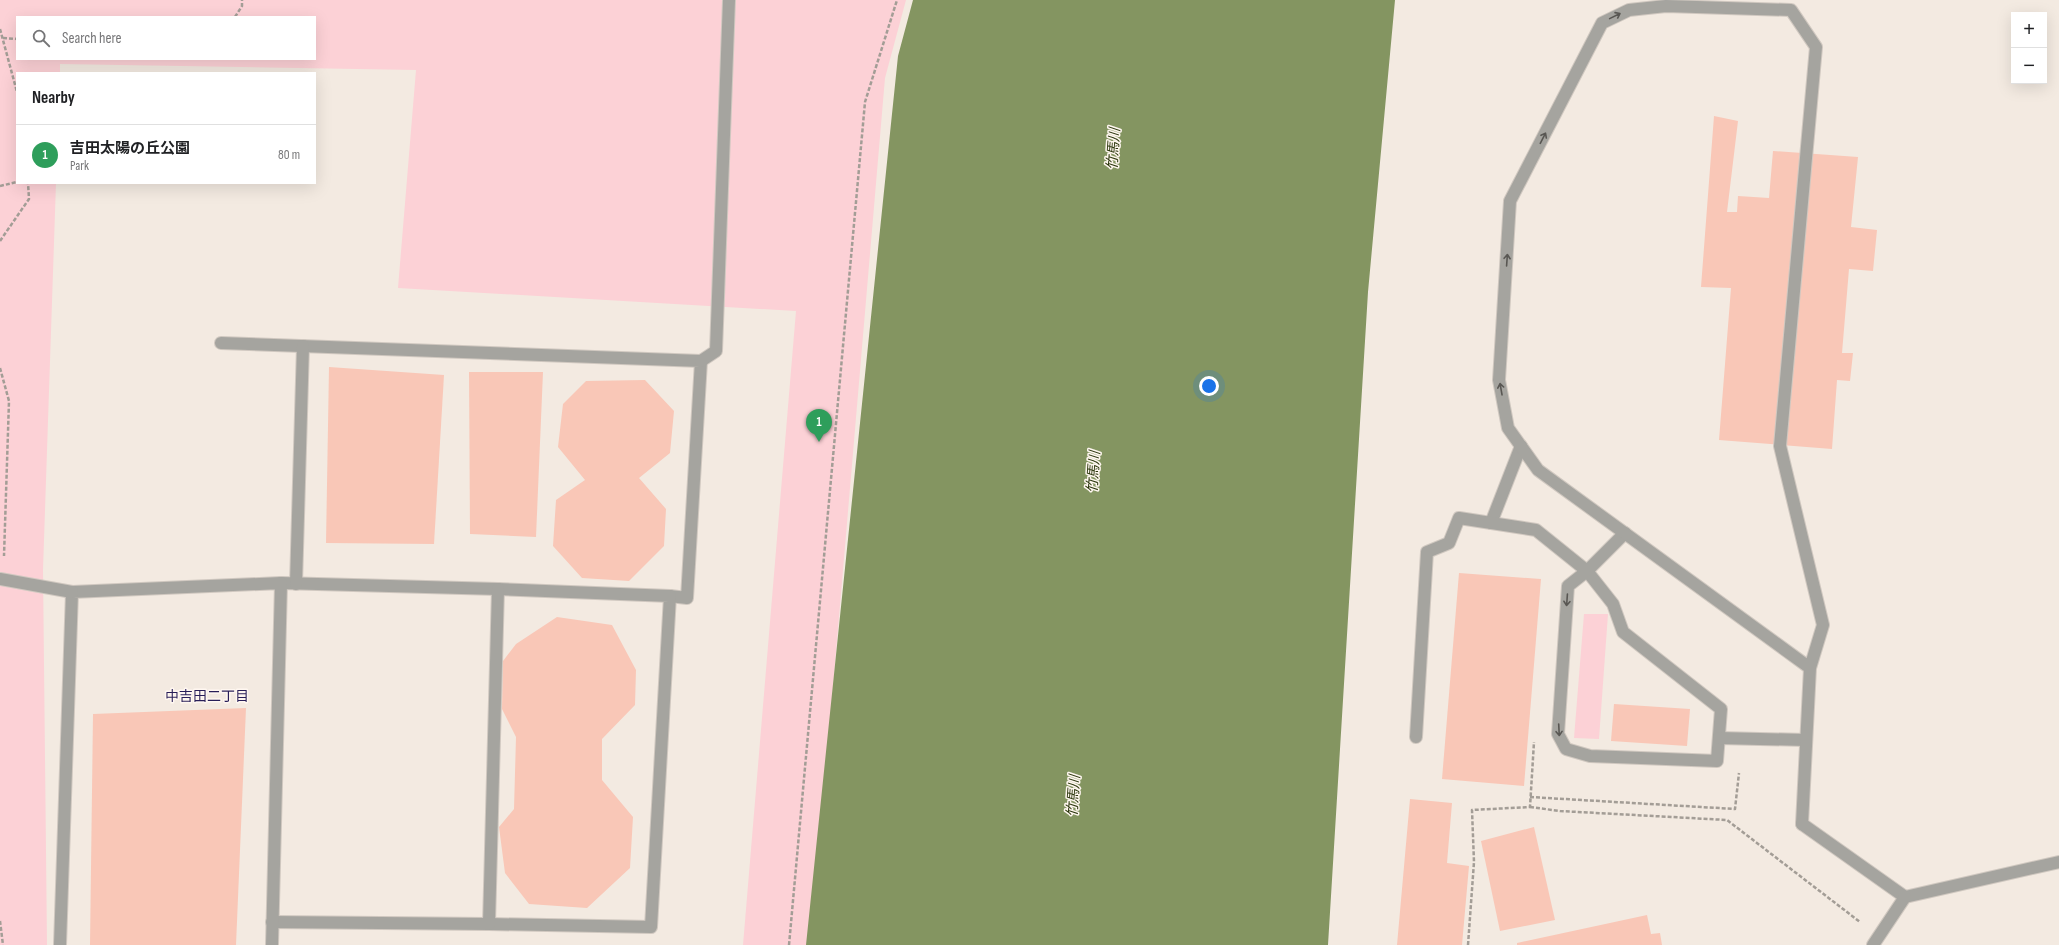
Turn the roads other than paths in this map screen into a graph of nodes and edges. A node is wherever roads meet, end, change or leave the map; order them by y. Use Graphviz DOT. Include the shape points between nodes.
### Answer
graph roads {
  1 [pos="729,0"];
  2 [pos="221,343"];
  3 [pos="303,346"];
  4 [pos="701,362"];
  5 [pos="1521,446"];
  6 [pos="1491,523"];
  7 [pos="1625,533"];
  8 [pos="1588,570"];
  9 [pos="2,580"];
  10 [pos="281,583"];
  11 [pos="296,584"];
  12 [pos="498,589"];
  13 [pos="72,592"];
  14 [pos="670,596"];
  15 [pos="1810,668"];
  16 [pos="1416,737"];
  17 [pos="1719,738"];
  18 [pos="1806,740"];
  19 [pos="2059,862"];
  20 [pos="1905,897"];
  21 [pos="272,922"];
  22 [pos="489,924"];
  23 [pos="60,945"];
  24 [pos="272,945"];
  25 [pos="1872,945"];
  1 -- 4 [label="street" via="716,351"];
  2 -- 3 [label="street"];
  3 -- 4 [label="street"];
  3 -- 11 [label="street"];
  4 -- 14 [label="street" via="687,598"];
  5 -- 6 [label="street"];
  5 -- 7 [label="street" via="1538,470"];
  5 -- 15 [label="street, one-way" via="1508,428 1499,380 1510,201 1602,23 1629,10 1666,6 1791,10 1816,47 1780,446 1823,625"];
  6 -- 8 [label="street" via="1536,530"];
  6 -- 16 [label="street" via="1459,518 1449,543 1427,552"];
  7 -- 8 [label="street"];
  7 -- 15 [label="street"];
  8 -- 17 [label="street" via="1613,604 1623,632 1721,709"];
  8 -- 17 [label="street, one-way" via="1568,586 1558,734 1566,748 1590,756 1717,761"];
  9 -- 13 [label="street"];
  10 -- 11 [label="street"];
  10 -- 13 [label="street"];
  10 -- 21 [label="street"];
  11 -- 12 [label="street"];
  12 -- 14 [label="street"];
  12 -- 22 [label="street"];
  13 -- 23 [label="street"];
  14 -- 22 [label="street" via="651,927"];
  15 -- 18 [label="street"];
  17 -- 18 [label="street"];
  18 -- 20 [label="street" via="1802,824"];
  19 -- 20 [label="street"];
  20 -- 25 [label="street"];
  21 -- 22 [label="street"];
  21 -- 24 [label="street"];
}
